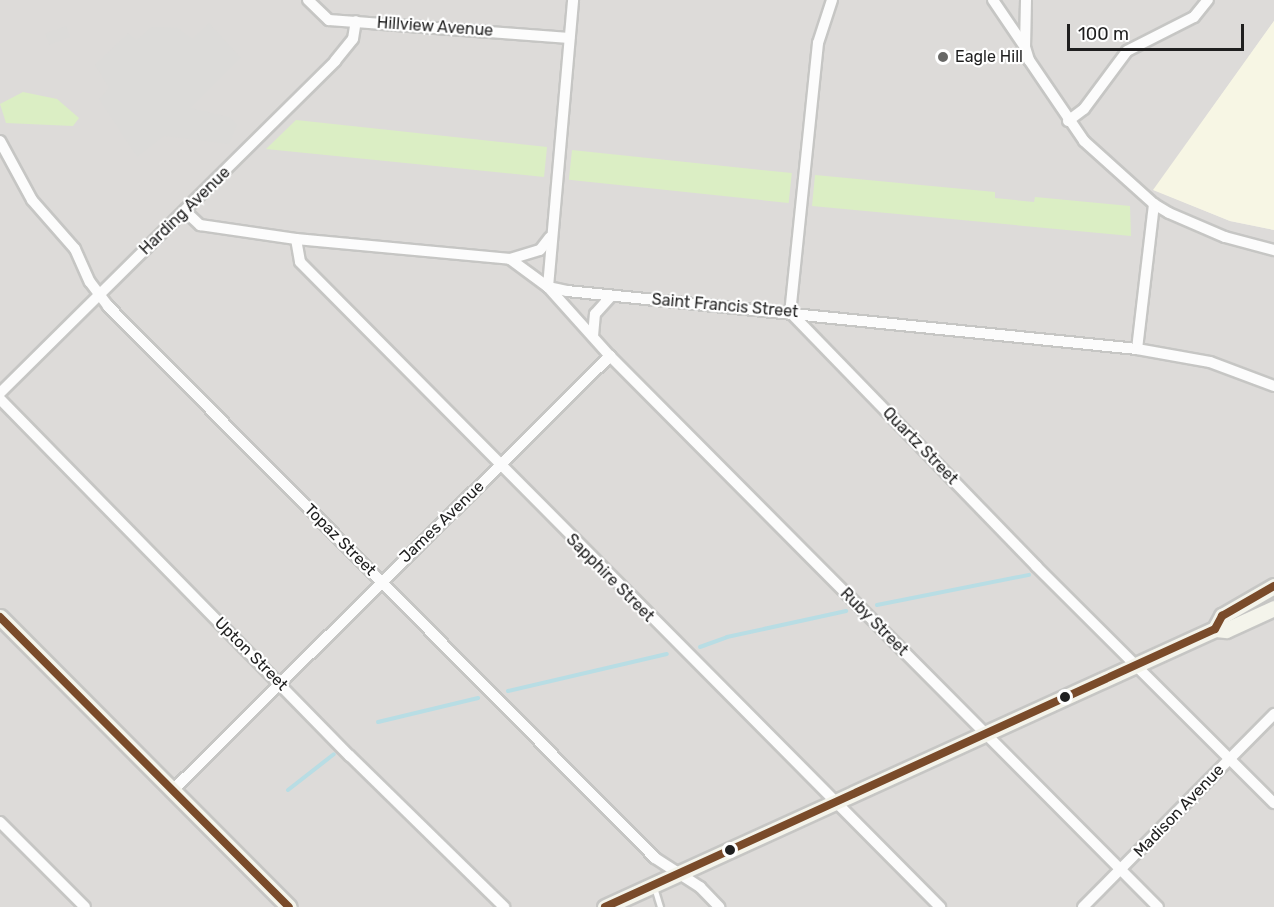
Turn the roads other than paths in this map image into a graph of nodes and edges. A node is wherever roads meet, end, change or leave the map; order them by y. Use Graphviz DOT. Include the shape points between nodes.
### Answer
graph roads {
  1 [pos="308,0"];
  2 [pos="573,0"];
  3 [pos="832,0"];
  4 [pos="993,0"];
  5 [pos="1026,0"];
  6 [pos="1208,0"];
  7 [pos="356,21"];
  8 [pos="569,38"];
  9 [pos="1025,47"];
  10 [pos="1068,121"];
  11 [pos="0,141"];
  12 [pos="1154,204"];
  13 [pos="185,211"];
  14 [pos="550,237"];
  15 [pos="296,239"];
  16 [pos="1274,250"];
  17 [pos="510,259"];
  18 [pos="548,287"];
  19 [pos="99,294"];
  20 [pos="611,296"];
  21 [pos="790,312"];
  22 [pos="593,336"];
  23 [pos="1137,350"];
  24 [pos="610,356"];
  25 [pos="1274,386"];
  26 [pos="0,393"];
  27 [pos="0,399"];
  28 [pos="500,466"];
  29 [pos="382,581"];
  30 [pos="1274,585"];
  31 [pos="1274,608"];
  32 [pos="0,617"];
  33 [pos="1215,629"];
  34 [pos="1136,665"];
  35 [pos="281,684"];
  36 [pos="1274,714"];
  37 [pos="985,733"];
  38 [pos="1230,758"];
  39 [pos="173,790"];
  40 [pos="834,803"];
  41 [pos="1274,803"];
  42 [pos="0,822"];
  43 [pos="1121,871"];
  44 [pos="679,874"];
  45 [pos="653,885"];
  46 [pos="612,906"];
  47 [pos="85,907"];
  48 [pos="289,907"];
  49 [pos="504,907"];
  50 [pos="660,907"];
  51 [pos="719,907"];
  52 [pos="940,907"];
  53 [pos="1083,907"];
  54 [pos="1158,907"];
  1 -- 7 [label="street, Hillview Avenue" via="329,20"];
  2 -- 8 [label="street"];
  3 -- 21 [label="street" via="818,43"];
  4 -- 9 [label="street"];
  5 -- 9 [label="street"];
  6 -- 10 [label="street" via="1194,17 1126,51 1084,109"];
  7 -- 8 [label="street, Hillview Avenue"];
  7 -- 13 [label="street, Harding Avenue" via="353,39 335,61"];
  8 -- 14 [label="street"];
  9 -- 10 [label="street" via="1037,76"];
  10 -- 12 [label="street"];
  11 -- 19 [label="street, Topaz Street" via="32,200 75,249"];
  12 -- 16 [label="street" via="1214,233"];
  12 -- 23 [label="street"];
  13 -- 15 [label="street" via="200,225"];
  13 -- 19 [label="street, Harding Avenue"];
  14 -- 17 [label="street" via="540,250"];
  14 -- 18 [label="street"];
  15 -- 17 [label="street"];
  15 -- 28 [label="street, Sapphire Street" via="300,262"];
  17 -- 18 [label="street, Saint Francis Street"];
  18 -- 20 [label="street, Saint Francis Street"];
  18 -- 22 [label="street, Ruby Street"];
  19 -- 26 [label="street, Harding Avenue"];
  19 -- 29 [label="street, Topaz Street"];
  20 -- 21 [label="street, Saint Francis Street"];
  20 -- 22 [label="street" via="595,314"];
  21 -- 23 [label="street, Saint Francis Street"];
  21 -- 34 [label="street, Quartz Street"];
  22 -- 24 [label="street, Ruby Street"];
  23 -- 25 [label="street, Saint Francis Street" via="1210,362"];
  24 -- 28 [label="street, James Avenue"];
  24 -- 37 [label="street, Ruby Street"];
  27 -- 35 [label="street, Upton Street"];
  28 -- 29 [label="street, James Avenue"];
  28 -- 40 [label="street, Sapphire Street"];
  29 -- 35 [label="street, James Avenue"];
  29 -- 44 [label="street, Topaz Street" via="655,858"];
  30 -- 33 [label="main road" via="1222,616"];
  31 -- 33 [label="main road" via="1226,630"];
  32 -- 39 [label="main road"];
  33 -- 34 [label="main road"];
  34 -- 37 [label="main road"];
  34 -- 38 [label="street, Quartz Street"];
  35 -- 39 [label="street, James Avenue"];
  35 -- 49 [label="street, Upton Street"];
  36 -- 38 [label="street, Madison Avenue"];
  37 -- 40 [label="main road"];
  37 -- 43 [label="street, Ruby Street"];
  38 -- 41 [label="street, Quartz Street"];
  38 -- 43 [label="street, Madison Avenue"];
  39 -- 48 [label="main road"];
  40 -- 44 [label="main road"];
  40 -- 52 [label="street, Sapphire Street"];
  42 -- 47 [label="street"];
  43 -- 53 [label="street, Madison Avenue"];
  43 -- 54 [label="street, Ruby Street"];
  44 -- 45 [label="main road"];
  44 -- 51 [label="street, Topaz Street"];
  45 -- 46 [label="main road"];
  45 -- 50 [label="lane"];
}
